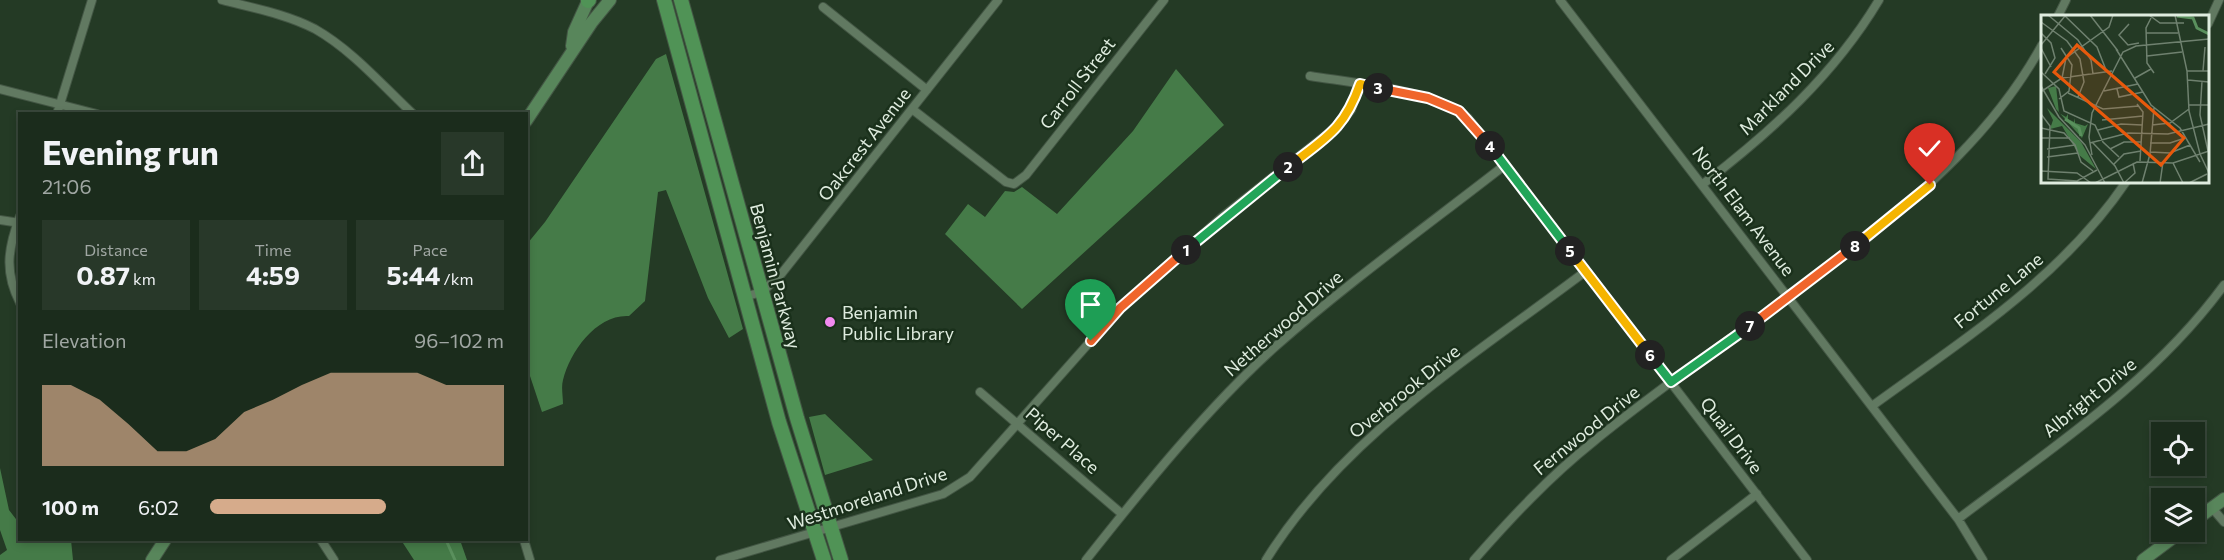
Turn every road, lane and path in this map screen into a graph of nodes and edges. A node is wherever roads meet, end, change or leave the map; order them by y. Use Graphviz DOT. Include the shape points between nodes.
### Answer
graph roads {
  1 [pos="92,0"];
  2 [pos="222,0"];
  3 [pos="588,0"];
  4 [pos="610,0"];
  5 [pos="664,0"];
  6 [pos="681,0"];
  7 [pos="999,0"];
  8 [pos="1164,0"];
  9 [pos="1560,0"];
  10 [pos="1879,0"];
  11 [pos="2066,0"];
  12 [pos="2219,0"];
  13 [pos="823,7"];
  14 [pos="2058,15"];
  15 [pos="2209,22"];
  16 [pos="2041,48"];
  17 [pos="572,51"];
  18 [pos="1310,76"];
  19 [pos="1360,84"];
  20 [pos="0,88"];
  21 [pos="927,90"];
  22 [pos="61,104"];
  23 [pos="912,109"];
  24 [pos="58,112"];
  25 [pos="91,112"];
  26 [pos="411,112"];
  27 [pos="528,117"];
  28 [pos="1505,165"];
  29 [pos="2125,183"];
  30 [pos="1703,184"];
  31 [pos="0,220"];
  32 [pos="18,221"];
  33 [pos="18,224"];
  34 [pos="1586,271"];
  35 [pos="2224,285"];
  36 [pos="762,292"];
  37 [pos="747,296"];
  38 [pos="18,297"];
  39 [pos="1789,298"];
  40 [pos="1671,382"];
  41 [pos="980,392"];
  42 [pos="1872,406"];
  43 [pos="1019,423"];
  44 [pos="1756,494"];
  45 [pos="2224,500"];
  46 [pos="2212,508"];
  47 [pos="2205,513"];
  48 [pos="1122,514"];
  49 [pos="1958,519"];
  50 [pos="2224,522"];
  51 [pos="830,529"];
  52 [pos="814,534"];
  53 [pos="162,541"];
  54 [pos="322,541"];
  55 [pos="524,541"];
  56 [pos="2167,542"];
  57 [pos="152,560"];
  58 [pos="334,560"];
  59 [pos="530,560"];
  60 [pos="720,560"];
  61 [pos="824,560"];
  62 [pos="841,560"];
  63 [pos="1086,560"];
  64 [pos="1266,560"];
  65 [pos="1474,560"];
  66 [pos="1671,560"];
  67 [pos="1807,560"];
  68 [pos="1983,560"];
  69 [pos="2143,560"];
  1 -- 22 [label="street"];
  2 -- 26 [label="street" via="275,13 314,29 341,47"];
  3 -- 17 [label="main road" via="574,32"];
  4 -- 17 [label="main road"];
  5 -- 37 [label="main road, Benjamin Parkway"];
  6 -- 36 [label="main road, Benjamin Parkway"];
  7 -- 21 [label="street, Oakcrest Avenue"];
  8 -- 23 [label="street, Carroll Street" via="1026,175 1014,184 1006,182"];
  9 -- 30 [label="street, North Elam Avenue"];
  10 -- 30 [label="street, Markland Drive" via="1848,47 1802,100 1749,149"];
  11 -- 14 [label="street"];
  12 -- 15 [label="street"];
  13 -- 21 [label="street"];
  16 -- 39 [label="street, Fernwood Drive" via="1993,118 1946,170"];
  17 -- 27 [label="main road"];
  18 -- 19 [label="street, Quail Drive"];
  19 -- 28 [label="street, Quail Drive" via="1428,98 1459,111"];
  19 -- 43 [label="street, Westmoreland Drive" via="1351,110 1331,134 1221,218 1120,308"];
  20 -- 22 [label="street"];
  21 -- 23 [label="street, Oakcrest Avenue"];
  22 -- 24 [label="street"];
  22 -- 25 [label="street"];
  23 -- 36 [label="street, Oakcrest Avenue" via="793,260"];
  28 -- 34 [label="street, Quail Drive"];
  28 -- 48 [label="street, Netherwood Drive" via="1275,347 1228,393"];
  29 -- 42 [label="street, Fortune Lane" via="2083,237 2025,294"];
  30 -- 39 [label="street, North Elam Avenue"];
  31 -- 32 [label="street"];
  33 -- 38 [label="street" via="9,246 8,269"];
  34 -- 40 [label="street, Quail Drive"];
  34 -- 64 [label="street, Overbrook Drive" via="1380,428 1324,482"];
  35 -- 49 [label="street, Albright Drive" via="2184,336 2143,376"];
  36 -- 37 [label="street"];
  36 -- 51 [label="main road, Benjamin Parkway"];
  37 -- 52 [label="main road, Benjamin Parkway" via="779,422"];
  39 -- 40 [label="street, Fernwood Drive"];
  39 -- 42 [label="street, North Elam Avenue"];
  40 -- 44 [label="street, Quail Drive"];
  40 -- 65 [label="street, Fernwood Drive" via="1566,465"];
  41 -- 43 [label="street, Piper Place"];
  42 -- 49 [label="street, North Elam Avenue"];
  43 -- 48 [label="street, Piper Place"];
  43 -- 51 [label="street, Westmoreland Drive" via="986,462 956,487"];
  44 -- 66 [label="street"];
  44 -- 67 [label="street, Quail Drive"];
  45 -- 46 [label="main road"];
  46 -- 47 [label="main road"];
  46 -- 50 [label="street"];
  48 -- 63 [label="street, Netherwood Drive"];
  49 -- 68 [label="street, North Elam Avenue"];
  51 -- 52 [label="street, Westmoreland Drive"];
  51 -- 62 [label="main road, Benjamin Parkway"];
  52 -- 60 [label="street, Westmoreland Drive"];
  52 -- 61 [label="main road, Benjamin Parkway"];
  53 -- 57 [label="main road"];
  54 -- 58 [label="street"];
  55 -- 59 [label="street"];
  56 -- 69 [label="main road"];
}
